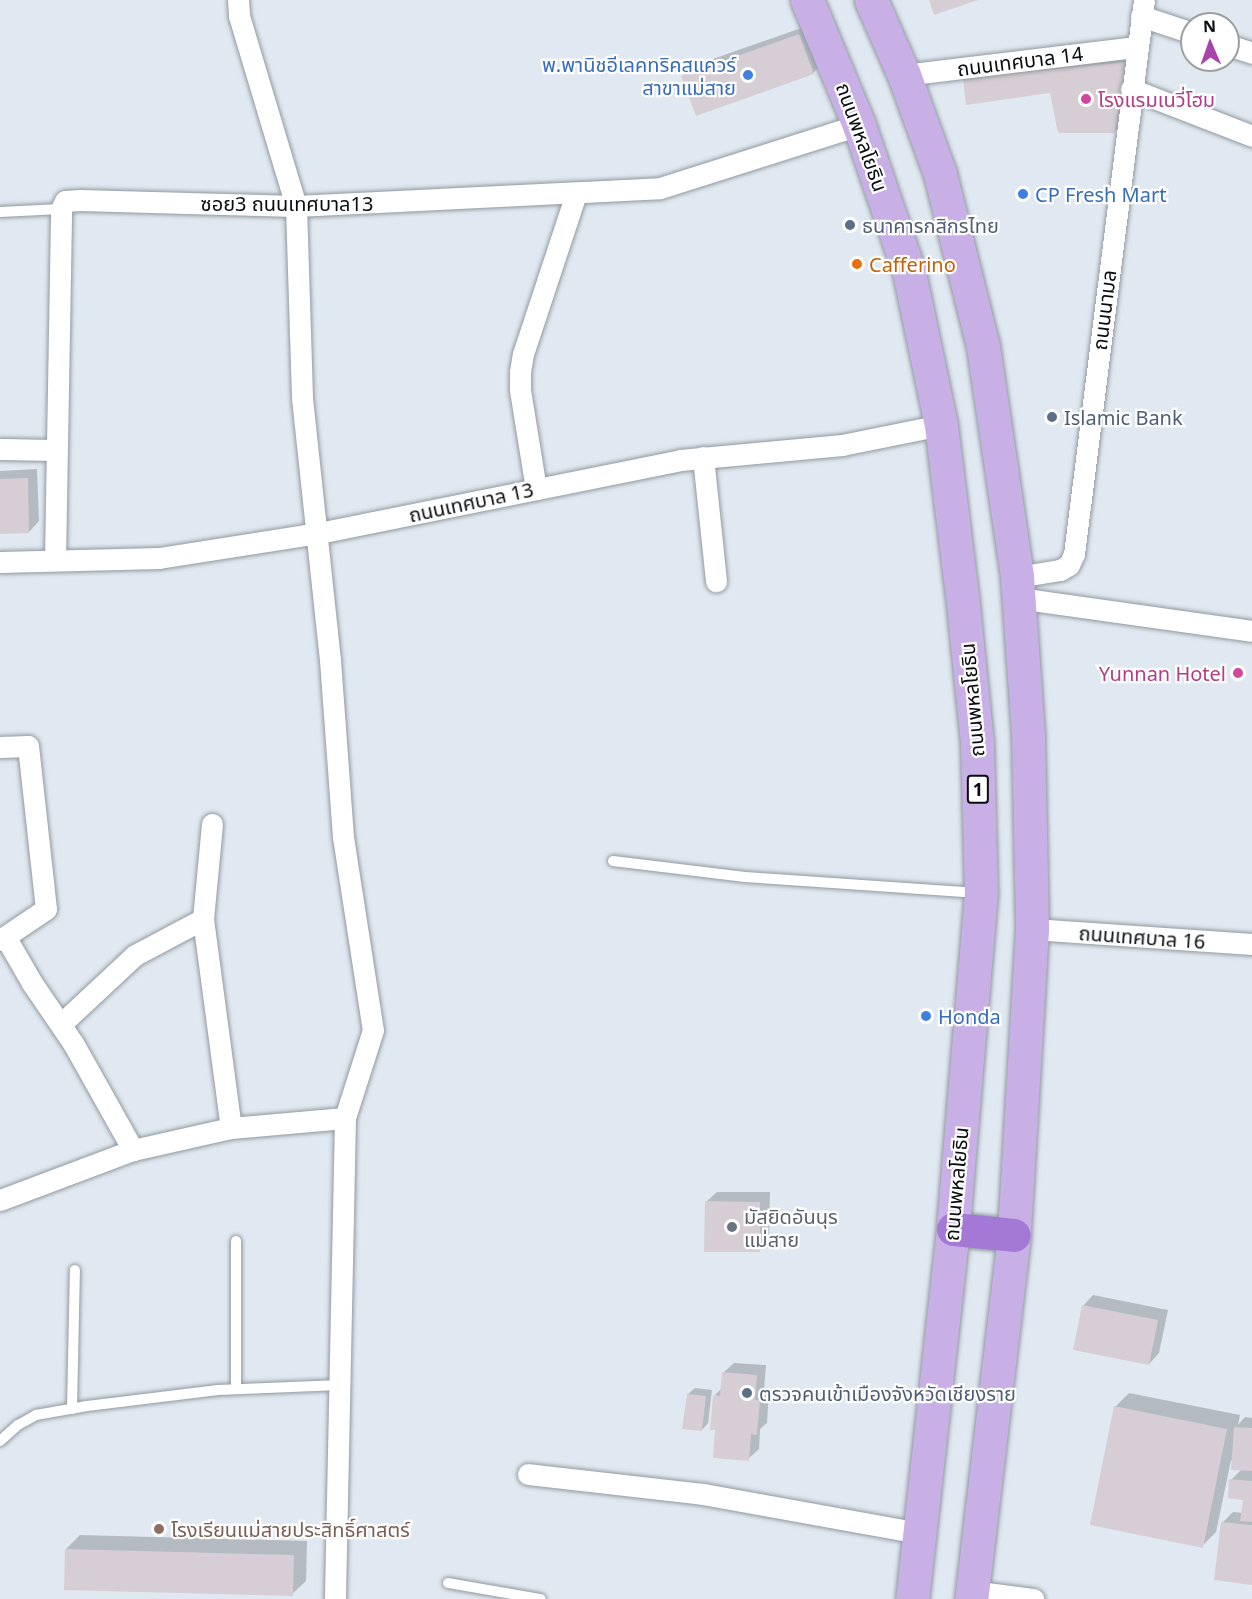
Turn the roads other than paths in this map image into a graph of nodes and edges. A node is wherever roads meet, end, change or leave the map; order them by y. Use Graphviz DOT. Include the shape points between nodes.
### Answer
graph roads {
  1 [pos="238,0"];
  2 [pos="807,0"];
  3 [pos="871,0"];
  4 [pos="1142,8"];
  5 [pos="1180,27"];
  6 [pos="1136,47"];
  7 [pos="904,75"];
  8 [pos="1131,89"];
  9 [pos="859,125"];
  10 [pos="1252,136"];
  11 [pos="576,194"];
  12 [pos="296,206"];
  13 [pos="61,209"];
  14 [pos="0,212"];
  15 [pos="940,425"];
  16 [pos="0,449"];
  17 [pos="56,450"];
  18 [pos="703,457"];
  19 [pos="536,489"];
  20 [pos="319,533"];
  21 [pos="55,560"];
  22 [pos="0,562"];
  23 [pos="716,581"];
  24 [pos="1018,588"];
  25 [pos="1252,631"];
  26 [pos="0,747"];
  27 [pos="212,824"];
  28 [pos="613,861"];
  29 [pos="981,893"];
  30 [pos="203,918"];
  31 [pos="1032,929"];
  32 [pos="3,939"];
  33 [pos="1252,944"];
  34 [pos="61,1023"];
  35 [pos="345,1118"];
  36 [pos="231,1128"];
  37 [pos="133,1150"];
  38 [pos="0,1200"];
  39 [pos="953,1229"];
  40 [pos="1014,1235"];
  41 [pos="236,1241"];
  42 [pos="75,1270"];
  43 [pos="340,1385"];
  44 [pos="236,1389"];
  45 [pos="72,1409"];
  46 [pos="0,1441"];
  47 [pos="528,1474"];
  48 [pos="920,1533"];
  49 [pos="448,1583"];
  50 [pos="971,1595"];
  51 [pos="335,1599"];
  52 [pos="542,1599"];
  53 [pos="912,1599"];
  54 [pos="1033,1599"];
  1 -- 12 [label="street" via="239,16"];
  2 -- 9 [label="main road, ถนนพหลโยธิน / 1"];
  3 -- 7 [label="main road"];
  4 -- 5 [label="street"];
  4 -- 6 [label="street, ถนนนามล"];
  6 -- 7 [label="street, ถนนเทศบาล 14"];
  6 -- 8 [label="street, ถนนนามล"];
  7 -- 24 [label="main road" via="940,174 978,323 999,437"];
  8 -- 10 [label="street"];
  8 -- 24 [label="street, ถนนนามล" via="1074,554 1069,565"];
  9 -- 11 [label="street, ซอย3 ถนนเทศบาล13" via="660,188"];
  9 -- 15 [label="main road, ถนนพหลโยธิน / 1" via="909,272"];
  11 -- 12 [label="street, ซอย3 ถนนเทศบาล13"];
  11 -- 19 [label="street" via="520,372"];
  12 -- 13 [label="street, ซอย3 ถนนเทศบาล13" via="80,200 65,201"];
  12 -- 20 [label="street" via="302,398"];
  13 -- 14 [label="lane"];
  13 -- 17 [label="street"];
  15 -- 18 [label="street, ถนนเทศบาล 13" via="842,445"];
  15 -- 29 [label="main road, ถนนพหลโยธิน / 1" via="977,743"];
  16 -- 17 [label="street"];
  17 -- 21 [label="street"];
  18 -- 19 [label="street, ถนนเทศบาล 13"];
  18 -- 23 [label="street"];
  19 -- 20 [label="street, ถนนเทศบาล 13"];
  20 -- 21 [label="street, ถนนเทศบาล 13" via="159,558"];
  20 -- 35 [label="street" via="343,837 373,1030"];
  21 -- 22 [label="street, ถนนเทศบาล 13"];
  24 -- 25 [label="street"];
  24 -- 31 [label="main road" via="1028,736"];
  26 -- 32 [label="street" via="28,746 46,909"];
  27 -- 30 [label="street"];
  28 -- 29 [label="lane" via="745,877"];
  29 -- 39 [label="main road, ถนนพหลโยธิน / 1"];
  30 -- 34 [label="street" via="135,955"];
  30 -- 36 [label="street"];
  31 -- 33 [label="street, ถนนเทศบาล 16"];
  31 -- 40 [label="main road"];
  32 -- 34 [label="street"];
  34 -- 37 [label="street"];
  35 -- 36 [label="street"];
  35 -- 43 [label="street"];
  36 -- 37 [label="street"];
  37 -- 38 [label="street"];
  39 -- 40 [label="highway"];
  39 -- 48 [label="main road, ถนนพหลโยธิน / 1"];
  40 -- 50 [label="main road"];
  41 -- 44 [label="lane"];
  42 -- 45 [label="lane"];
  43 -- 44 [label="lane"];
  43 -- 51 [label="street"];
  44 -- 45 [label="lane"];
  45 -- 46 [label="lane" via="36,1415"];
  47 -- 48 [label="street" via="703,1494"];
  48 -- 53 [label="main road, ถนนพหลโยธิน / 1"];
  49 -- 52 [label="lane"];
  50 -- 54 [label="street"];
}
